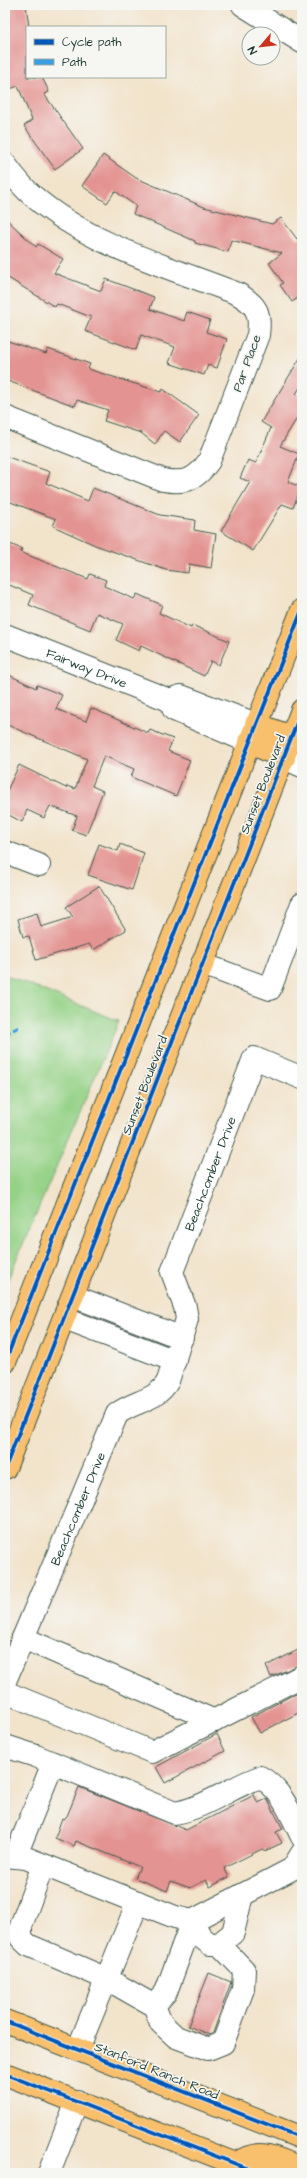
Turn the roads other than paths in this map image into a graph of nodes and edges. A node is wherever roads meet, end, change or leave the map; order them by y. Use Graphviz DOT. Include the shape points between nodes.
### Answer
graph roads {
  1 [pos="243,5"];
  2 [pos="302,42"];
  3 [pos="5,164"];
  4 [pos="5,417"];
  5 [pos="302,610"];
  6 [pos="5,635"];
  7 [pos="302,710"];
  8 [pos="253,733"];
  9 [pos="297,739"];
  10 [pos="293,762"];
  11 [pos="5,852"];
  12 [pos="39,865"];
  13 [pos="302,904"];
  14 [pos="202,964"];
  15 [pos="302,1078"];
  16 [pos="73,1296"];
  17 [pos="65,1319"];
  18 [pos="182,1338"];
  19 [pos="175,1361"];
  20 [pos="5,1362"];
  21 [pos="5,1468"];
  22 [pos="23,1638"];
  23 [pos="302,1676"];
  24 [pos="5,1680"];
  25 [pos="5,1692"];
  26 [pos="215,1721"];
  27 [pos="5,1746"];
  28 [pos="53,1762"];
  29 [pos="302,1837"];
  30 [pos="302,1854"];
  31 [pos="10,1856"];
  32 [pos="44,1865"];
  33 [pos="242,1895"];
  34 [pos="138,1902"];
  35 [pos="192,1921"];
  36 [pos="13,1939"];
  37 [pos="219,1944"];
  38 [pos="106,1979"];
  39 [pos="153,2003"];
  40 [pos="5,2021"];
  41 [pos="78,2049"];
  42 [pos="5,2074"];
  43 [pos="77,2101"];
  44 [pos="302,2138"];
  45 [pos="236,2164"];
  46 [pos="302,2169"];
  47 [pos="50,2173"];
  48 [pos="259,2173"];
  1 -- 2 [label="street"];
  3 -- 4 [label="street, Par Place" via="32,195 80,230 238,294 257,310 260,323 258,335 208,461 202,472 191,480 163,480"];
  5 -- 8 [label="main road, Sunset Boulevard"];
  6 -- 8 [label="street, Fairway Drive" via="169,700 174,710"];
  7 -- 9 [label="main road, Sunset Boulevard"];
  8 -- 9 [label="main road"];
  8 -- 10 [label="main road"];
  8 -- 20 [label="main road, Sunset Boulevard"];
  9 -- 10 [label="main road, Sunset Boulevard"];
  10 -- 14 [label="main road, Sunset Boulevard"];
  11 -- 12 [label="street"];
  13 -- 14 [label="street" via="270,989"];
  14 -- 16 [label="main road, Sunset Boulevard"];
  15 -- 18 [label="street, Beachcomber Drive" via="254,1058 172,1272 187,1319"];
  16 -- 17 [label="main road, Sunset Boulevard"];
  16 -- 18 [label="street"];
  17 -- 19 [label="street"];
  17 -- 21 [label="main road, Sunset Boulevard"];
  18 -- 19 [label="street, Beachcomber Drive"];
  19 -- 22 [label="street, Beachcomber Drive" via="163,1390 140,1403 129,1405 117,1414"];
  22 -- 24 [label="street, Beachcomber Drive"];
  22 -- 26 [label="street"];
  23 -- 26 [label="street"];
  25 -- 26 [label="street" via="152,1752"];
  27 -- 28 [label="street"];
  28 -- 29 [label="street" via="175,1813 191,1810 260,1777 270,1782 280,1794"];
  28 -- 31 [label="street"];
  30 -- 33 [label="street" via="292,1869"];
  31 -- 32 [label="street"];
  32 -- 34 [label="street"];
  32 -- 36 [label="street" via="21,1926"];
  33 -- 35 [label="street"];
  33 -- 37 [label="street" via="233,1933"];
  34 -- 35 [label="street"];
  34 -- 38 [label="street"];
  35 -- 37 [label="street" via="201,1937 210,1944"];
  35 -- 39 [label="street" via="166,1992"];
  36 -- 38 [label="street"];
  37 -- 39 [label="street" via="244,1970 243,1989 223,2043 208,2049 176,2037 161,2023"];
  38 -- 39 [label="street"];
  38 -- 41 [label="street"];
  40 -- 41 [label="main road, Stanford Ranch Road"];
  41 -- 44 [label="main road, Stanford Ranch Road"];
  42 -- 43 [label="main road"];
  43 -- 45 [label="main road"];
  43 -- 47 [label="street"];
  45 -- 46 [label="main road" via="256,2154 276,2158"];
  45 -- 48 [label="main road"];
}
